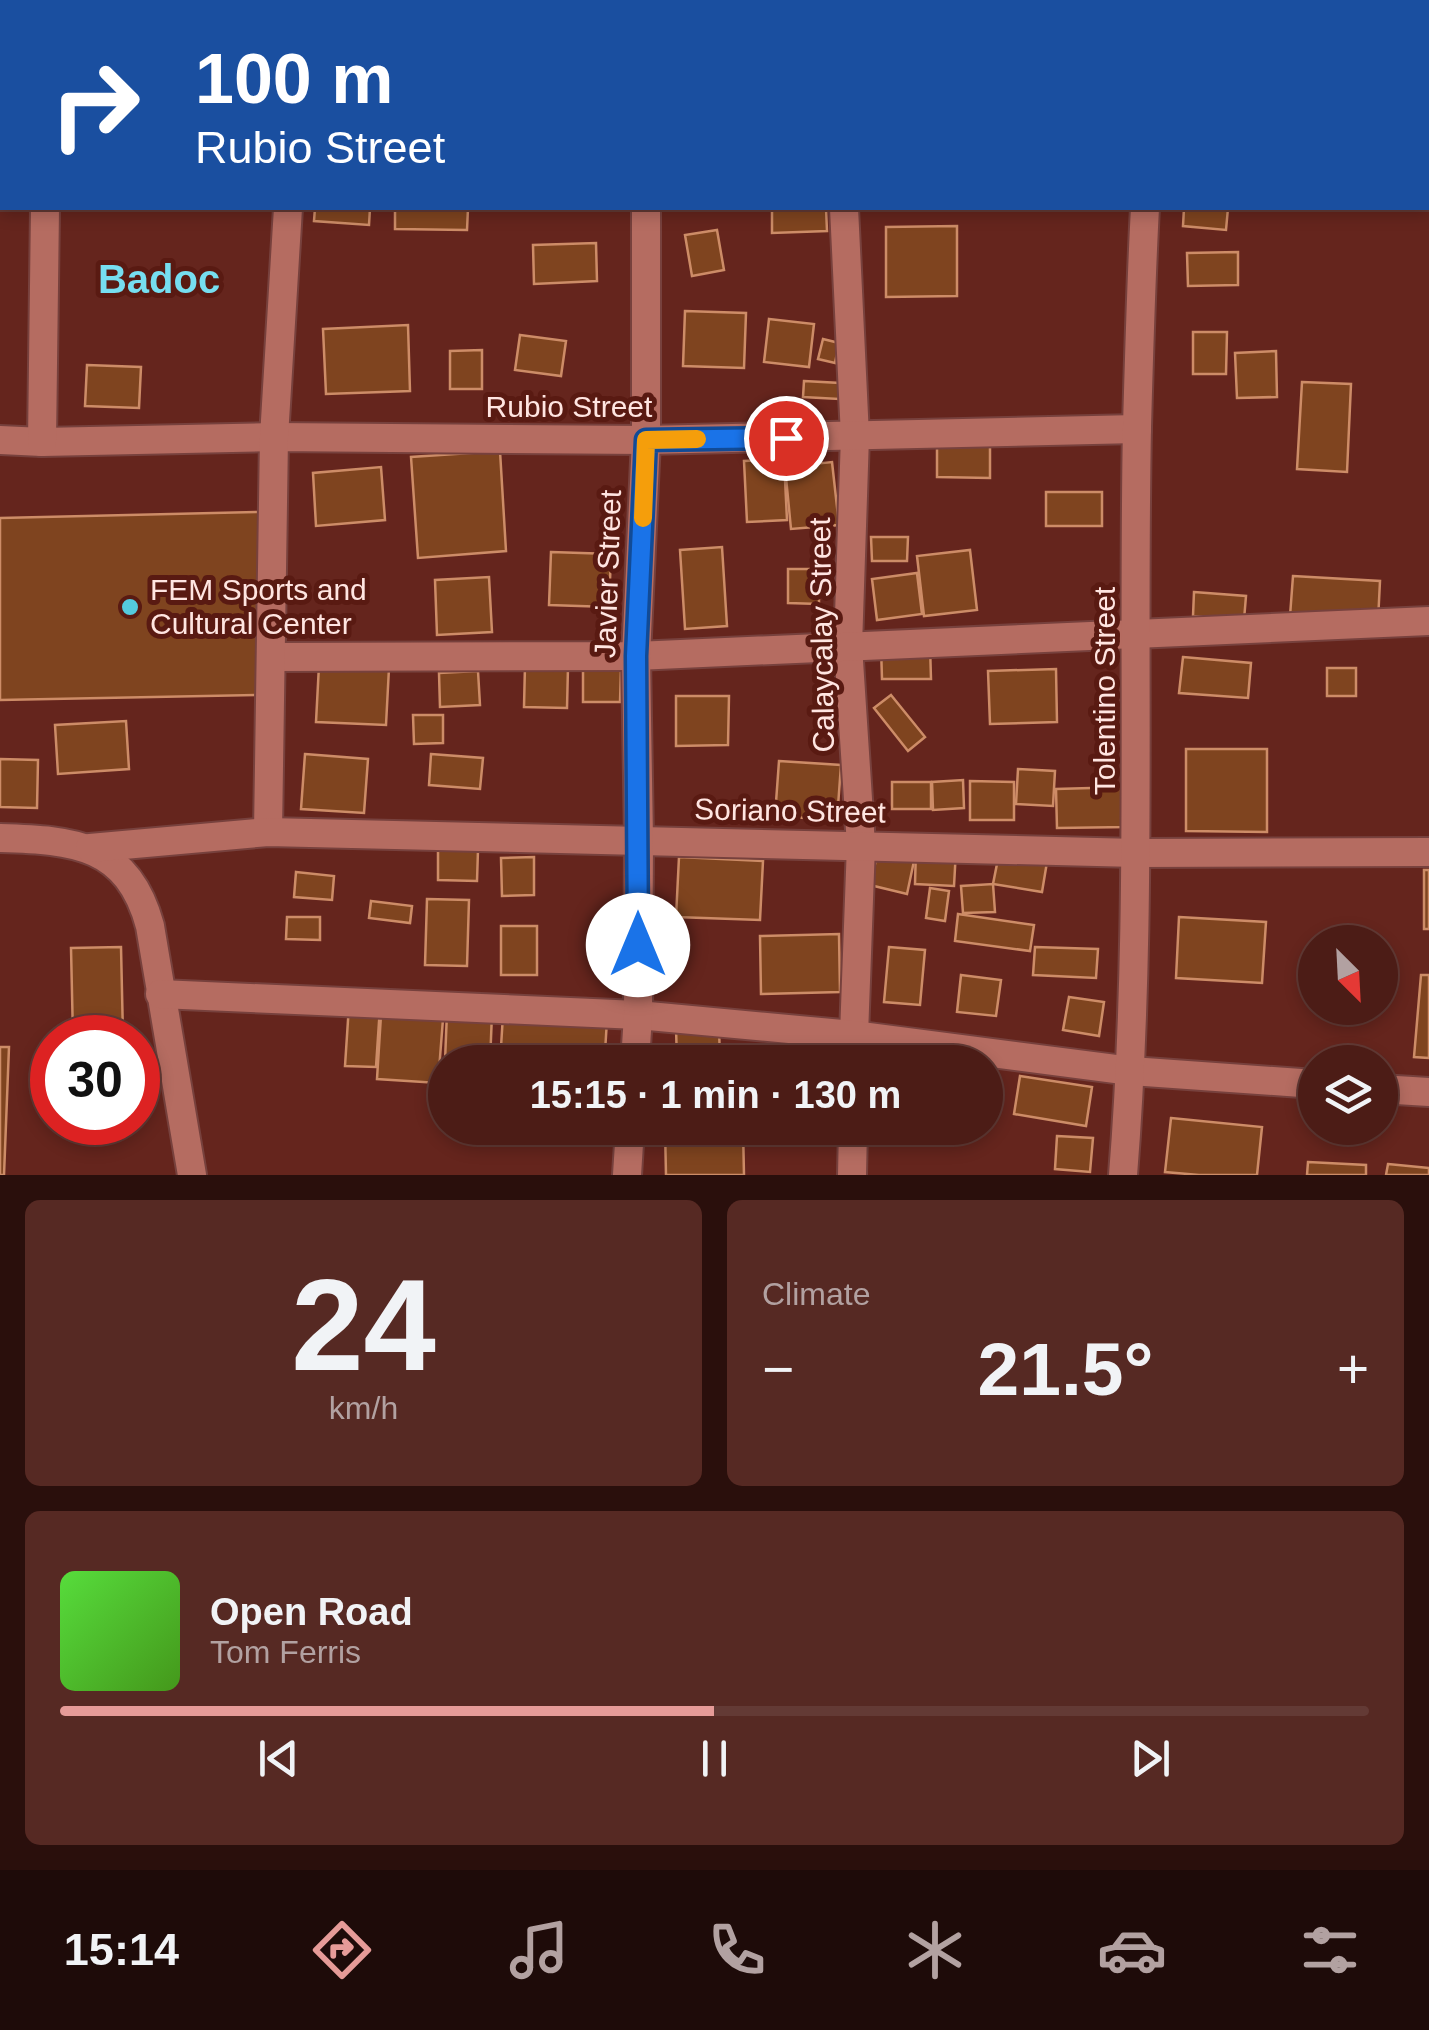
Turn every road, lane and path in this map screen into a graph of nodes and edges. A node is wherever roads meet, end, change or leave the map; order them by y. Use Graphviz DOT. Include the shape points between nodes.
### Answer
graph roads {
  1 [pos="45,210"];
  2 [pos="288,210"];
  3 [pos="646,210"];
  4 [pos="844,210"];
  5 [pos="1145,210"];
  6 [pos="1137,429"];
  7 [pos="855,436"];
  8 [pos="274,437"];
  9 [pos="0,440"];
  10 [pos="646,440"];
  11 [pos="42,442"];
  12 [pos="1429,621"];
  13 [pos="1137,632"];
  14 [pos="848,646"];
  15 [pos="636,656"];
  16 [pos="272,657"];
  17 [pos="268,832"];
  18 [pos="0,838"];
  19 [pos="639,840"];
  20 [pos="860,845"];
  21 [pos="90,848"];
  22 [pos="1137,852"];
  23 [pos="1429,852"];
  24 [pos="160,994"];
  25 [pos="638,1015"];
  26 [pos="635,1045"];
  27 [pos="828,1045"];
  28 [pos="853,1045"];
  29 [pos="1003,1061"];
  30 [pos="1131,1072"];
  31 [pos="1298,1083"];
  32 [pos="1398,1090"];
  33 [pos="1429,1092"];
  34 [pos="629,1145"];
  35 [pos="852,1145"];
  36 [pos="192,1175"];
  37 [pos="627,1175"];
  38 [pos="852,1175"];
  39 [pos="1122,1175"];
  1 -- 11 [label="street"];
  2 -- 8 [label="street"];
  3 -- 10 [label="street, Javier Street"];
  4 -- 7 [label="street, Calaycalay Street"];
  5 -- 6 [label="street, Tolentino Street"];
  6 -- 7 [label="street, Rubio Street"];
  6 -- 13 [label="street, Tolentino Street"];
  7 -- 10 [label="street, Rubio Street"];
  7 -- 14 [label="street, Calaycalay Street"];
  8 -- 10 [label="street, Rubio Street"];
  8 -- 11 [label="street, Rubio Street"];
  8 -- 16 [label="street"];
  9 -- 11 [label="street, Rubio Street"];
  10 -- 15 [label="street, Javier Street"];
  12 -- 13 [label="street"];
  13 -- 14 [label="street"];
  13 -- 22 [label="street, Tolentino Street"];
  14 -- 15 [label="street"];
  14 -- 20 [label="street, Calaycalay Street"];
  15 -- 16 [label="street"];
  15 -- 19 [label="street, Javier Street"];
  16 -- 17 [label="street"];
  17 -- 19 [label="street, Soriano Street"];
  17 -- 21 [label="street, Soriano Street"];
  18 -- 21 [label="street"];
  19 -- 20 [label="street, Soriano Street"];
  19 -- 25 [label="street, Javier Street"];
  20 -- 22 [label="street, Soriano Street"];
  20 -- 28 [label="street, Calaycalay Street"];
  21 -- 24 [label="street" via="126,874 143,900"];
  22 -- 23 [label="street, Soriano Street"];
  22 -- 30 [label="street, Tolentino Street"];
  24 -- 25 [label="street"];
  24 -- 36 [label="street"];
  25 -- 26 [label="street, Javier Street"];
  25 -- 27 [label="street"];
  29 -- 30 [label="street"];
  30 -- 31 [label="street"];
  30 -- 39 [label="street, Tolentino Street"];
  32 -- 33 [label="street"];
  34 -- 37 [label="street"];
  35 -- 38 [label="street"];
}
